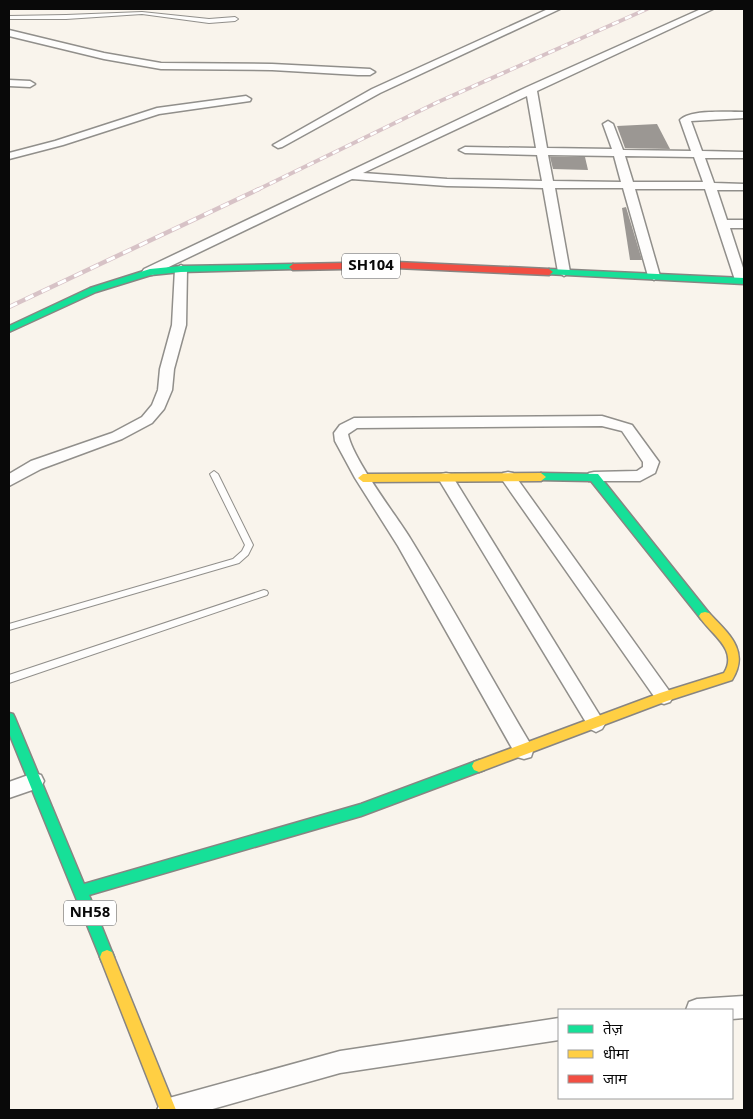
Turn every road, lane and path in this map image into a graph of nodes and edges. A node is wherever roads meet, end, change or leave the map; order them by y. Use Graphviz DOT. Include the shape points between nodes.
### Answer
graph roads {
  1 [pos="555,9"];
  2 [pos="708,9"];
  3 [pos="9,18"];
  4 [pos="235,19"];
  5 [pos="9,34"];
  6 [pos="9,83"];
  7 [pos="30,84"];
  8 [pos="531,89"];
  9 [pos="376,91"];
  10 [pos="246,99"];
  11 [pos="744,115"];
  12 [pos="608,124"];
  13 [pos="278,145"];
  14 [pos="465,150"];
  15 [pos="542,151"];
  16 [pos="620,153"];
  17 [pos="698,154"];
  18 [pos="744,155"];
  19 [pos="9,156"];
  20 [pos="348,175"];
  21 [pos="548,185"];
  22 [pos="629,185"];
  23 [pos="710,186"];
  24 [pos="744,187"];
  25 [pos="723,224"];
  26 [pos="744,224"];
  27 [pos="181,269"];
  28 [pos="148,272"];
  29 [pos="564,272"];
  30 [pos="654,276"];
  31 [pos="743,280"];
  32 [pos="9,329"];
  33 [pos="214,474"];
  34 [pos="594,476"];
  35 [pos="508,477"];
  36 [pos="363,478"];
  37 [pos="446,478"];
  38 [pos="9,481"];
  39 [pos="264,593"];
  40 [pos="9,628"];
  41 [pos="9,679"];
  42 [pos="664,698"];
  43 [pos="9,718"];
  44 [pos="596,724"];
  45 [pos="524,751"];
  46 [pos="34,780"];
  47 [pos="9,790"];
  48 [pos="81,891"];
  49 [pos="744,1008"];
  50 [pos="720,1009"];
  51 [pos="558,1029"];
  52 [pos="168,1110"];
  1 -- 9 [label="street"];
  2 -- 8 [label="street"];
  3 -- 4 [label="lane" via="142,13 208,21"];
  5 -- 9 [label="street" via="160,66 273,67 334,73 370,67"];
  6 -- 7 [label="street"];
  8 -- 15 [label="street"];
  8 -- 20 [label="street"];
  9 -- 13 [label="street"];
  10 -- 19 [label="street" via="157,111"];
  11 -- 17 [label="street" via="686,118"];
  12 -- 16 [label="street"];
  14 -- 15 [label="street"];
  15 -- 16 [label="street"];
  15 -- 21 [label="street"];
  16 -- 17 [label="street"];
  16 -- 22 [label="street"];
  17 -- 18 [label="street"];
  17 -- 23 [label="street"];
  20 -- 21 [label="street" via="397,181"];
  20 -- 28 [label="street"];
  21 -- 22 [label="street"];
  21 -- 29 [label="street"];
  22 -- 23 [label="street"];
  22 -- 30 [label="street"];
  23 -- 24 [label="street"];
  23 -- 25 [label="street"];
  25 -- 26 [label="street"];
  25 -- 31 [label="street"];
  27 -- 28 [label="main road, SH104"];
  27 -- 29 [label="main road, SH104" via="396,266"];
  27 -- 38 [label="street" via="179,325 165,390 159,406 148,420 118,436 36,465"];
  28 -- 32 [label="main road, SH104" via="75,296"];
  29 -- 30 [label="main road, SH104"];
  30 -- 31 [label="main road, SH104"];
  33 -- 40 [label="lane" via="249,544 236,561"];
  34 -- 35 [label="main road"];
  34 -- 36 [label="street" via="640,476 650,469 651,462 627,428 613,422 354,423 345,428 341,434 342,441"];
  34 -- 42 [label="main road" via="733,650 737,662 728,676"];
  35 -- 37 [label="main road"];
  35 -- 42 [label="street"];
  36 -- 37 [label="main road"];
  36 -- 45 [label="street" via="404,542"];
  37 -- 44 [label="street"];
  39 -- 41 [label="lane"];
  42 -- 44 [label="main road"];
  43 -- 46 [label="main road, NH58"];
  44 -- 45 [label="main road"];
  45 -- 48 [label="main road" via="361,810"];
  46 -- 47 [label="street"];
  46 -- 48 [label="main road, NH58"];
  48 -- 52 [label="main road, NH58"];
  49 -- 50 [label="street"];
  51 -- 52 [label="street" via="340,1062"];
}
